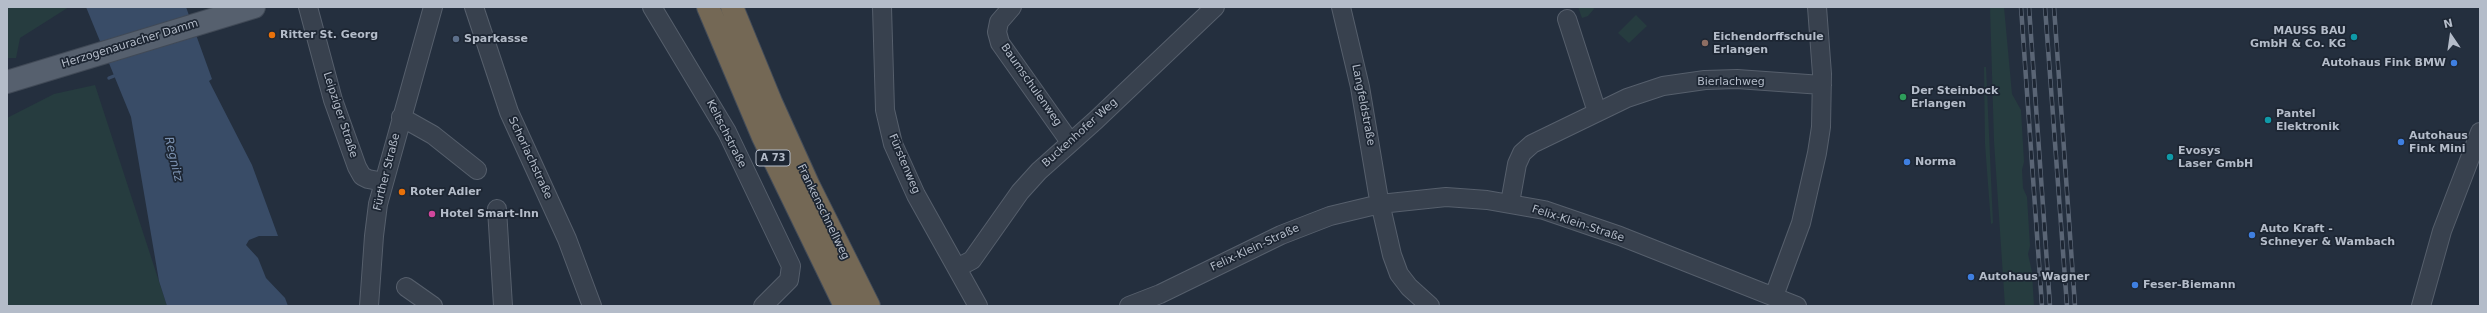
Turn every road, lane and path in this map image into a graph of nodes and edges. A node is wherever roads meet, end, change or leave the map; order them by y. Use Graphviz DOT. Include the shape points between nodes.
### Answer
graph roads {
  1 [pos="254,7"];
  2 [pos="308,7"];
  3 [pos="419,7"];
  4 [pos="433,7"];
  5 [pos="474,7"];
  6 [pos="652,7"];
  7 [pos="708,7"];
  8 [pos="732,7"];
  9 [pos="882,7"];
  10 [pos="1012,7"];
  11 [pos="1215,7"];
  12 [pos="1341,7"];
  13 [pos="1817,7"];
  14 [pos="1567,20"];
  15 [pos="423,40"];
  16 [pos="7,82"];
  17 [pos="1822,85"];
  18 [pos="1597,112"];
  19 [pos="401,117"];
  20 [pos="2480,132"];
  21 [pos="1070,142"];
  22 [pos="477,170"];
  23 [pos="384,182"];
  24 [pos="1510,203"];
  25 [pos="1380,204"];
  26 [pos="497,209"];
  27 [pos="957,268"];
  28 [pos="406,287"];
  29 [pos="1774,296"];
  30 [pos="369,306"];
  31 [pos="433,306"];
  32 [pos="503,306"];
  33 [pos="592,306"];
  34 [pos="764,306"];
  35 [pos="845,306"];
  36 [pos="869,306"];
  37 [pos="978,306"];
  38 [pos="1130,306"];
  39 [pos="1430,306"];
  40 [pos="1797,306"];
  41 [pos="2421,306"];
  1 -- 16 [label="main road, Herzogenauracher Damm"];
  2 -- 23 [label="street, Leipziger Straße" via="332,100 358,167 362,176"];
  3 -- 15 [label="street, Fürther Straße"];
  4 -- 15 [label="street, Fürther Straße"];
  5 -- 33 [label="street, Schorlachstraße" via="509,112 568,240"];
  6 -- 34 [label="street, Keltschstraße" via="720,120 791,266 789,280"];
  7 -- 35 [label="highway, Frankenschnellweg / A 73" via="766,144"];
  8 -- 36 [label="highway, Frankenschnellweg / A 73" via="802,171"];
  9 -- 27 [label="street, Fürstenweg" via="885,110 893,144 916,195"];
  10 -- 21 [label="street, Baumschulenweg" via="999,22 997,32 1000,43"];
  11 -- 21 [label="street, Buckenhofer Weg"];
  12 -- 25 [label="street, Langfeldstraße" via="1360,87"];
  13 -- 17 [label="street"];
  14 -- 18 [label="street"];
  15 -- 19 [label="street, Fürther Straße"];
  17 -- 18 [label="street, Bierlachweg" via="1737,79 1705,80 1663,86"];
  17 -- 29 [label="street" via="1821,127 1814,166 1801,223"];
  18 -- 24 [label="street, Bierlachweg" via="1532,144 1522,153"];
  19 -- 22 [label="street" via="433,135"];
  19 -- 23 [label="street, Fürther Straße"];
  20 -- 41 [label="street" via="2442,231"];
  21 -- 27 [label="street, Buckenhofer Weg" via="1020,192 972,260"];
  23 -- 30 [label="street, Fürther Straße" via="374,236"];
  24 -- 25 [label="street, Felix-Klein-Straße" via="1446,197"];
  24 -- 29 [label="street, Felix-Klein-Straße" via="1572,219"];
  25 -- 38 [label="street, Felix-Klein-Straße" via="1308,223"];
  25 -- 39 [label="street, Langfeldstraße" via="1399,274"];
  26 -- 32 [label="street"];
  27 -- 37 [label="street, Fürstenweg"];
  28 -- 31 [label="street"];
  29 -- 40 [label="street, Felix-Klein-Straße"];
}
